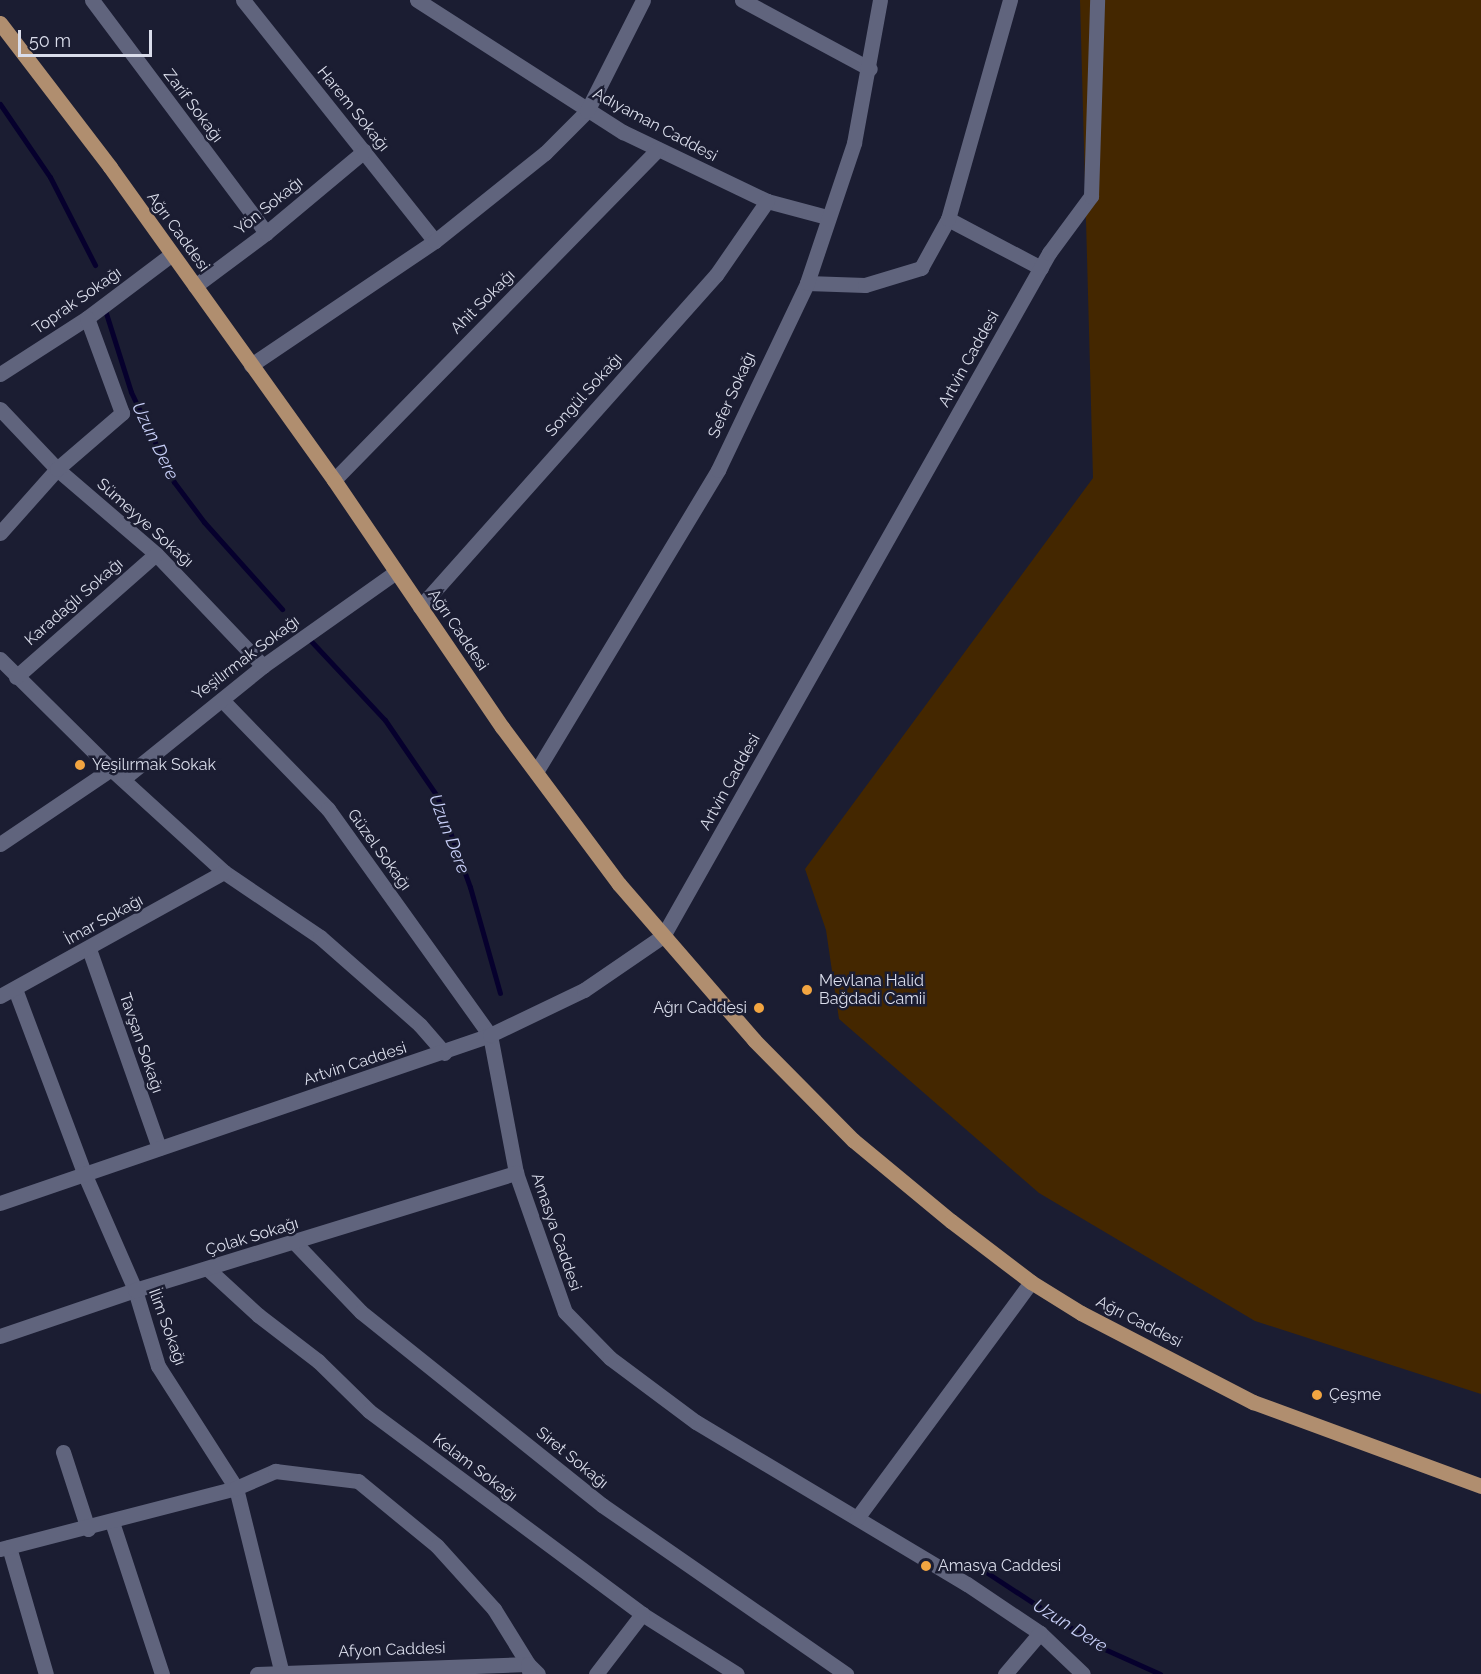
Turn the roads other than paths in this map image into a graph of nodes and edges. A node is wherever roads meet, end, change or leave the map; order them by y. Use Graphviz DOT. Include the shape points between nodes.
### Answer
graph roads {
  1 [pos="92,0"];
  2 [pos="243,0"];
  3 [pos="417,0"];
  4 [pos="643,0"];
  5 [pos="742,0"];
  6 [pos="880,0"];
  7 [pos="1010,0"];
  8 [pos="1097,0"];
  9 [pos="0,23"];
  10 [pos="870,69"];
  11 [pos="586,111"];
  12 [pos="658,149"];
  13 [pos="364,151"];
  14 [pos="767,201"];
  15 [pos="827,217"];
  16 [pos="948,219"];
  17 [pos="266,233"];
  18 [pos="435,241"];
  19 [pos="172,254"];
  20 [pos="1041,268"];
  21 [pos="807,283"];
  22 [pos="195,286"];
  23 [pos="87,318"];
  24 [pos="251,365"];
  25 [pos="0,374"];
  26 [pos="0,409"];
  27 [pos="57,469"];
  28 [pos="333,480"];
  29 [pos="0,533"];
  30 [pos="156,554"];
  31 [pos="396,572"];
  32 [pos="420,607"];
  33 [pos="0,659"];
  34 [pos="263,666"];
  35 [pos="16,677"];
  36 [pos="222,700"];
  37 [pos="111,769"];
  38 [pos="536,772"];
  39 [pos="123,779"];
  40 [pos="0,844"];
  41 [pos="224,872"];
  42 [pos="663,936"];
  43 [pos="90,950"];
  44 [pos="15,989"];
  45 [pos="0,996"];
  46 [pos="490,1035"];
  47 [pos="444,1053"];
  48 [pos="159,1148"];
  49 [pos="84,1173"];
  50 [pos="516,1173"];
  51 [pos="0,1203"];
  52 [pos="295,1243"];
  53 [pos="209,1270"];
  54 [pos="1031,1281"];
  55 [pos="135,1290"];
  56 [pos="0,1336"];
  57 [pos="63,1452"];
  58 [pos="1481,1486"];
  59 [pos="236,1488"];
  60 [pos="857,1518"];
  61 [pos="112,1522"];
  62 [pos="88,1528"];
  63 [pos="4,1548"];
  64 [pos="642,1614"];
  65 [pos="1040,1633"];
  66 [pos="532,1671"];
  67 [pos="281,1672"];
  68 [pos="46,1674"];
  69 [pos="162,1674"];
  70 [pos="257,1674"];
  71 [pos="596,1674"];
  72 [pos="737,1674"];
  73 [pos="846,1674"];
  74 [pos="1005,1674"];
  75 [pos="1083,1674"];
  1 -- 17 [label="street, Zarif Sokağı"];
  2 -- 13 [label="street, Harem Sokağı"];
  3 -- 11 [label="street, Adıyaman Caddesi"];
  4 -- 11 [label="street"];
  5 -- 10 [label="street"];
  6 -- 10 [label="street, Sefer Sokağı"];
  7 -- 16 [label="street"];
  8 -- 20 [label="street, Artvin Caddesi" via="1091,196"];
  9 -- 19 [label="main road, Ağrı Caddesi"];
  10 -- 15 [label="street, Sefer Sokağı" via="854,143"];
  11 -- 12 [label="street, Adıyaman Caddesi"];
  11 -- 18 [label="street" via="545,153"];
  12 -- 14 [label="street, Adıyaman Caddesi"];
  12 -- 28 [label="street, Ahit Sokağı"];
  13 -- 17 [label="street, Yön Sokağı"];
  13 -- 18 [label="street, Harem Sokağı"];
  14 -- 15 [label="street, Adıyaman Caddesi"];
  14 -- 32 [label="street, Songül Sokağı" via="716,275"];
  15 -- 21 [label="street, Sefer Sokağı"];
  16 -- 20 [label="street"];
  16 -- 21 [label="street" via="921,268 865,285"];
  17 -- 22 [label="street, Yön Sokağı"];
  18 -- 24 [label="street"];
  19 -- 22 [label="main road, Ağrı Caddesi"];
  19 -- 23 [label="street, Toprak Sokağı"];
  20 -- 42 [label="street, Artvin Caddesi"];
  21 -- 38 [label="street, Sefer Sokağı" via="718,470"];
  22 -- 24 [label="main road, Ağrı Caddesi"];
  23 -- 25 [label="street, Toprak Sokağı"];
  23 -- 27 [label="street" via="122,413"];
  24 -- 28 [label="main road, Ağrı Caddesi"];
  26 -- 27 [label="street, Sümeyye Sokağı"];
  27 -- 29 [label="street"];
  27 -- 30 [label="street, Sümeyye Sokağı"];
  28 -- 31 [label="main road, Ağrı Caddesi"];
  30 -- 34 [label="street, Sümeyye Sokağı"];
  30 -- 35 [label="street, Karadağlı Sokağı"];
  31 -- 32 [label="main road, Ağrı Caddesi"];
  31 -- 34 [label="street, Yeşilırmak Sokağı"];
  32 -- 38 [label="main road, Ağrı Caddesi"];
  33 -- 35 [label="street"];
  34 -- 36 [label="street, Yeşilırmak Sokağı"];
  35 -- 37 [label="street"];
  36 -- 39 [label="street, Yeşilırmak Sokağı"];
  36 -- 46 [label="street, Güzel Sokağı" via="328,809"];
  37 -- 39 [label="street"];
  37 -- 40 [label="street"];
  38 -- 42 [label="main road, Ağrı Caddesi"];
  39 -- 41 [label="street"];
  41 -- 43 [label="street, İmar Sokağı"];
  41 -- 47 [label="street" via="320,937 420,1025"];
  42 -- 46 [label="street, Artvin Caddesi" via="584,990"];
  42 -- 54 [label="main road, Ağrı Caddesi" via="754,1040 853,1140"];
  43 -- 44 [label="street, İmar Sokağı"];
  43 -- 48 [label="street, Tavşan Sokağı"];
  44 -- 45 [label="street, İmar Sokağı"];
  44 -- 49 [label="street, İlim Sokağı"];
  46 -- 47 [label="street, Artvin Caddesi"];
  46 -- 50 [label="street, Amasya Caddesi"];
  47 -- 48 [label="street, Artvin Caddesi"];
  48 -- 49 [label="street, Artvin Caddesi"];
  49 -- 51 [label="street, Artvin Caddesi"];
  49 -- 55 [label="street, İlim Sokağı"];
  50 -- 52 [label="street, Çolak Sokağı"];
  50 -- 60 [label="street, Amasya Caddesi" via="565,1312 610,1358 696,1422"];
  52 -- 53 [label="street, Çolak Sokağı"];
  52 -- 73 [label="street, Siret Sokağı" via="362,1312 602,1505"];
  53 -- 55 [label="street, Çolak Sokağı"];
  53 -- 64 [label="street, Kelam Sokağı" via="258,1315 318,1361 369,1411"];
  54 -- 58 [label="main road, Ağrı Caddesi" via="1081,1313 1253,1402"];
  54 -- 60 [label="street"];
  55 -- 56 [label="street, Çolak Sokağı"];
  55 -- 59 [label="street, İlim Sokağı" via="158,1366"];
  57 -- 62 [label="street"];
  59 -- 61 [label="street"];
  59 -- 66 [label="street" via="275,1471 358,1482 437,1546 494,1609"];
  59 -- 67 [label="street, İlim Sokağı"];
  60 -- 65 [label="street, Amasya Caddesi"];
  61 -- 62 [label="street"];
  61 -- 69 [label="street"];
  62 -- 63 [label="street"];
  63 -- 68 [label="street"];
  64 -- 71 [label="street"];
  64 -- 72 [label="street, Kelam Sokağı"];
  65 -- 74 [label="street"];
  65 -- 75 [label="street, Amasya Caddesi"];
  66 -- 67 [label="street, Afyon Caddesi"];
  67 -- 70 [label="street, Afyon Caddesi"];
}
